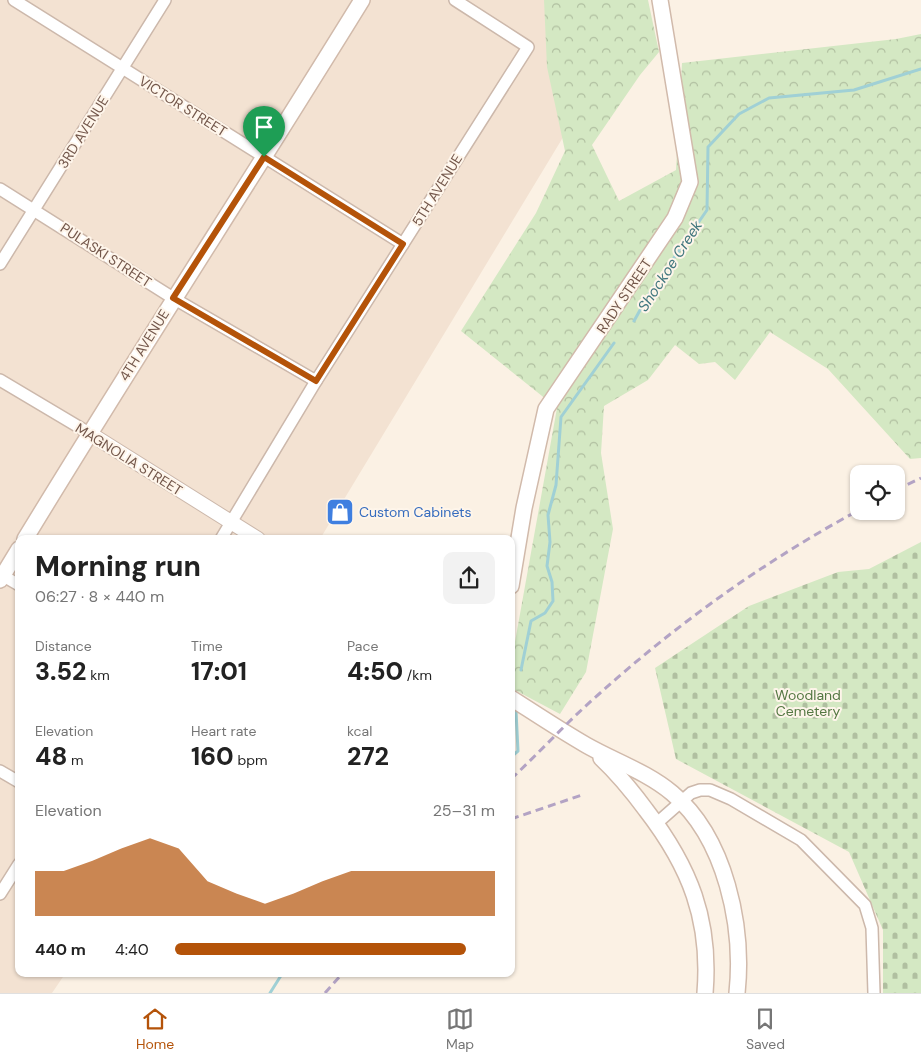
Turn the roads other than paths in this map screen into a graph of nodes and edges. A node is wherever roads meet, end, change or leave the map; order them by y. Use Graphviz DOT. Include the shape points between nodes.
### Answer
graph roads {
  1 [pos="14,0"];
  2 [pos="165,0"];
  3 [pos="362,0"];
  4 [pos="455,0"];
  5 [pos="660,0"];
  6 [pos="122,68"];
  7 [pos="264,157"];
  8 [pos="0,189"];
  9 [pos="34,210"];
  10 [pos="403,244"];
  11 [pos="0,264"];
  12 [pos="173,298"];
  13 [pos="0,380"];
  14 [pos="316,381"];
  15 [pos="89,433"];
  16 [pos="231,523"];
  17 [pos="27,535"];
  18 [pos="224,535"];
  19 [pos="251,535"];
  20 [pos="15,555"];
  21 [pos="515,562"];
  22 [pos="1,576"];
  23 [pos="15,583"];
  24 [pos="515,700"];
  25 [pos="587,745"];
  26 [pos="0,771"];
  27 [pos="15,780"];
  28 [pos="681,802"];
  29 [pos="657,823"];
  30 [pos="15,870"];
  31 [pos="0,894"];
  32 [pos="705,993"];
  33 [pos="737,993"];
  34 [pos="874,993"];
  1 -- 6 [label="street, VICTOR STREET"];
  2 -- 6 [label="street, 3RD AVENUE"];
  3 -- 7 [label="main road, 4TH AVENUE"];
  4 -- 10 [label="street, 5TH AVENUE" via="528,47"];
  5 -- 21 [label="main road, RADY STREET" via="690,182 670,226 546,409"];
  6 -- 7 [label="street, VICTOR STREET"];
  6 -- 9 [label="street, 3RD AVENUE"];
  7 -- 10 [label="street, VICTOR STREET"];
  7 -- 12 [label="main road, 4TH AVENUE"];
  8 -- 9 [label="street, PULASKI STREET"];
  9 -- 11 [label="street, 3RD AVENUE"];
  9 -- 12 [label="street, PULASKI STREET"];
  10 -- 14 [label="street, 5TH AVENUE"];
  12 -- 14 [label="street, PULASKI STREET"];
  12 -- 15 [label="main road, 4TH AVENUE"];
  13 -- 15 [label="street, MAGNOLIA STREET"];
  14 -- 16 [label="street, 5TH AVENUE"];
  15 -- 16 [label="street, MAGNOLIA STREET"];
  15 -- 17 [label="main road, 4TH AVENUE"];
  16 -- 18 [label="street, 5TH AVENUE"];
  16 -- 19 [label="street, MAGNOLIA STREET"];
  20 -- 22 [label="main road"];
  22 -- 23 [label="street"];
  24 -- 25 [label="main road"];
  25 -- 28 [label="main road" via="665,788"];
  25 -- 29 [label="main road" via="615,771"];
  26 -- 27 [label="street"];
  28 -- 29 [label="street"];
  28 -- 33 [label="main road" via="711,847 730,896 739,946"];
  28 -- 34 [label="street" via="700,790 720,793 801,840 865,906 872,928"];
  29 -- 32 [label="main road" via="685,868 697,900 706,950"];
  30 -- 31 [label="street"];
}
